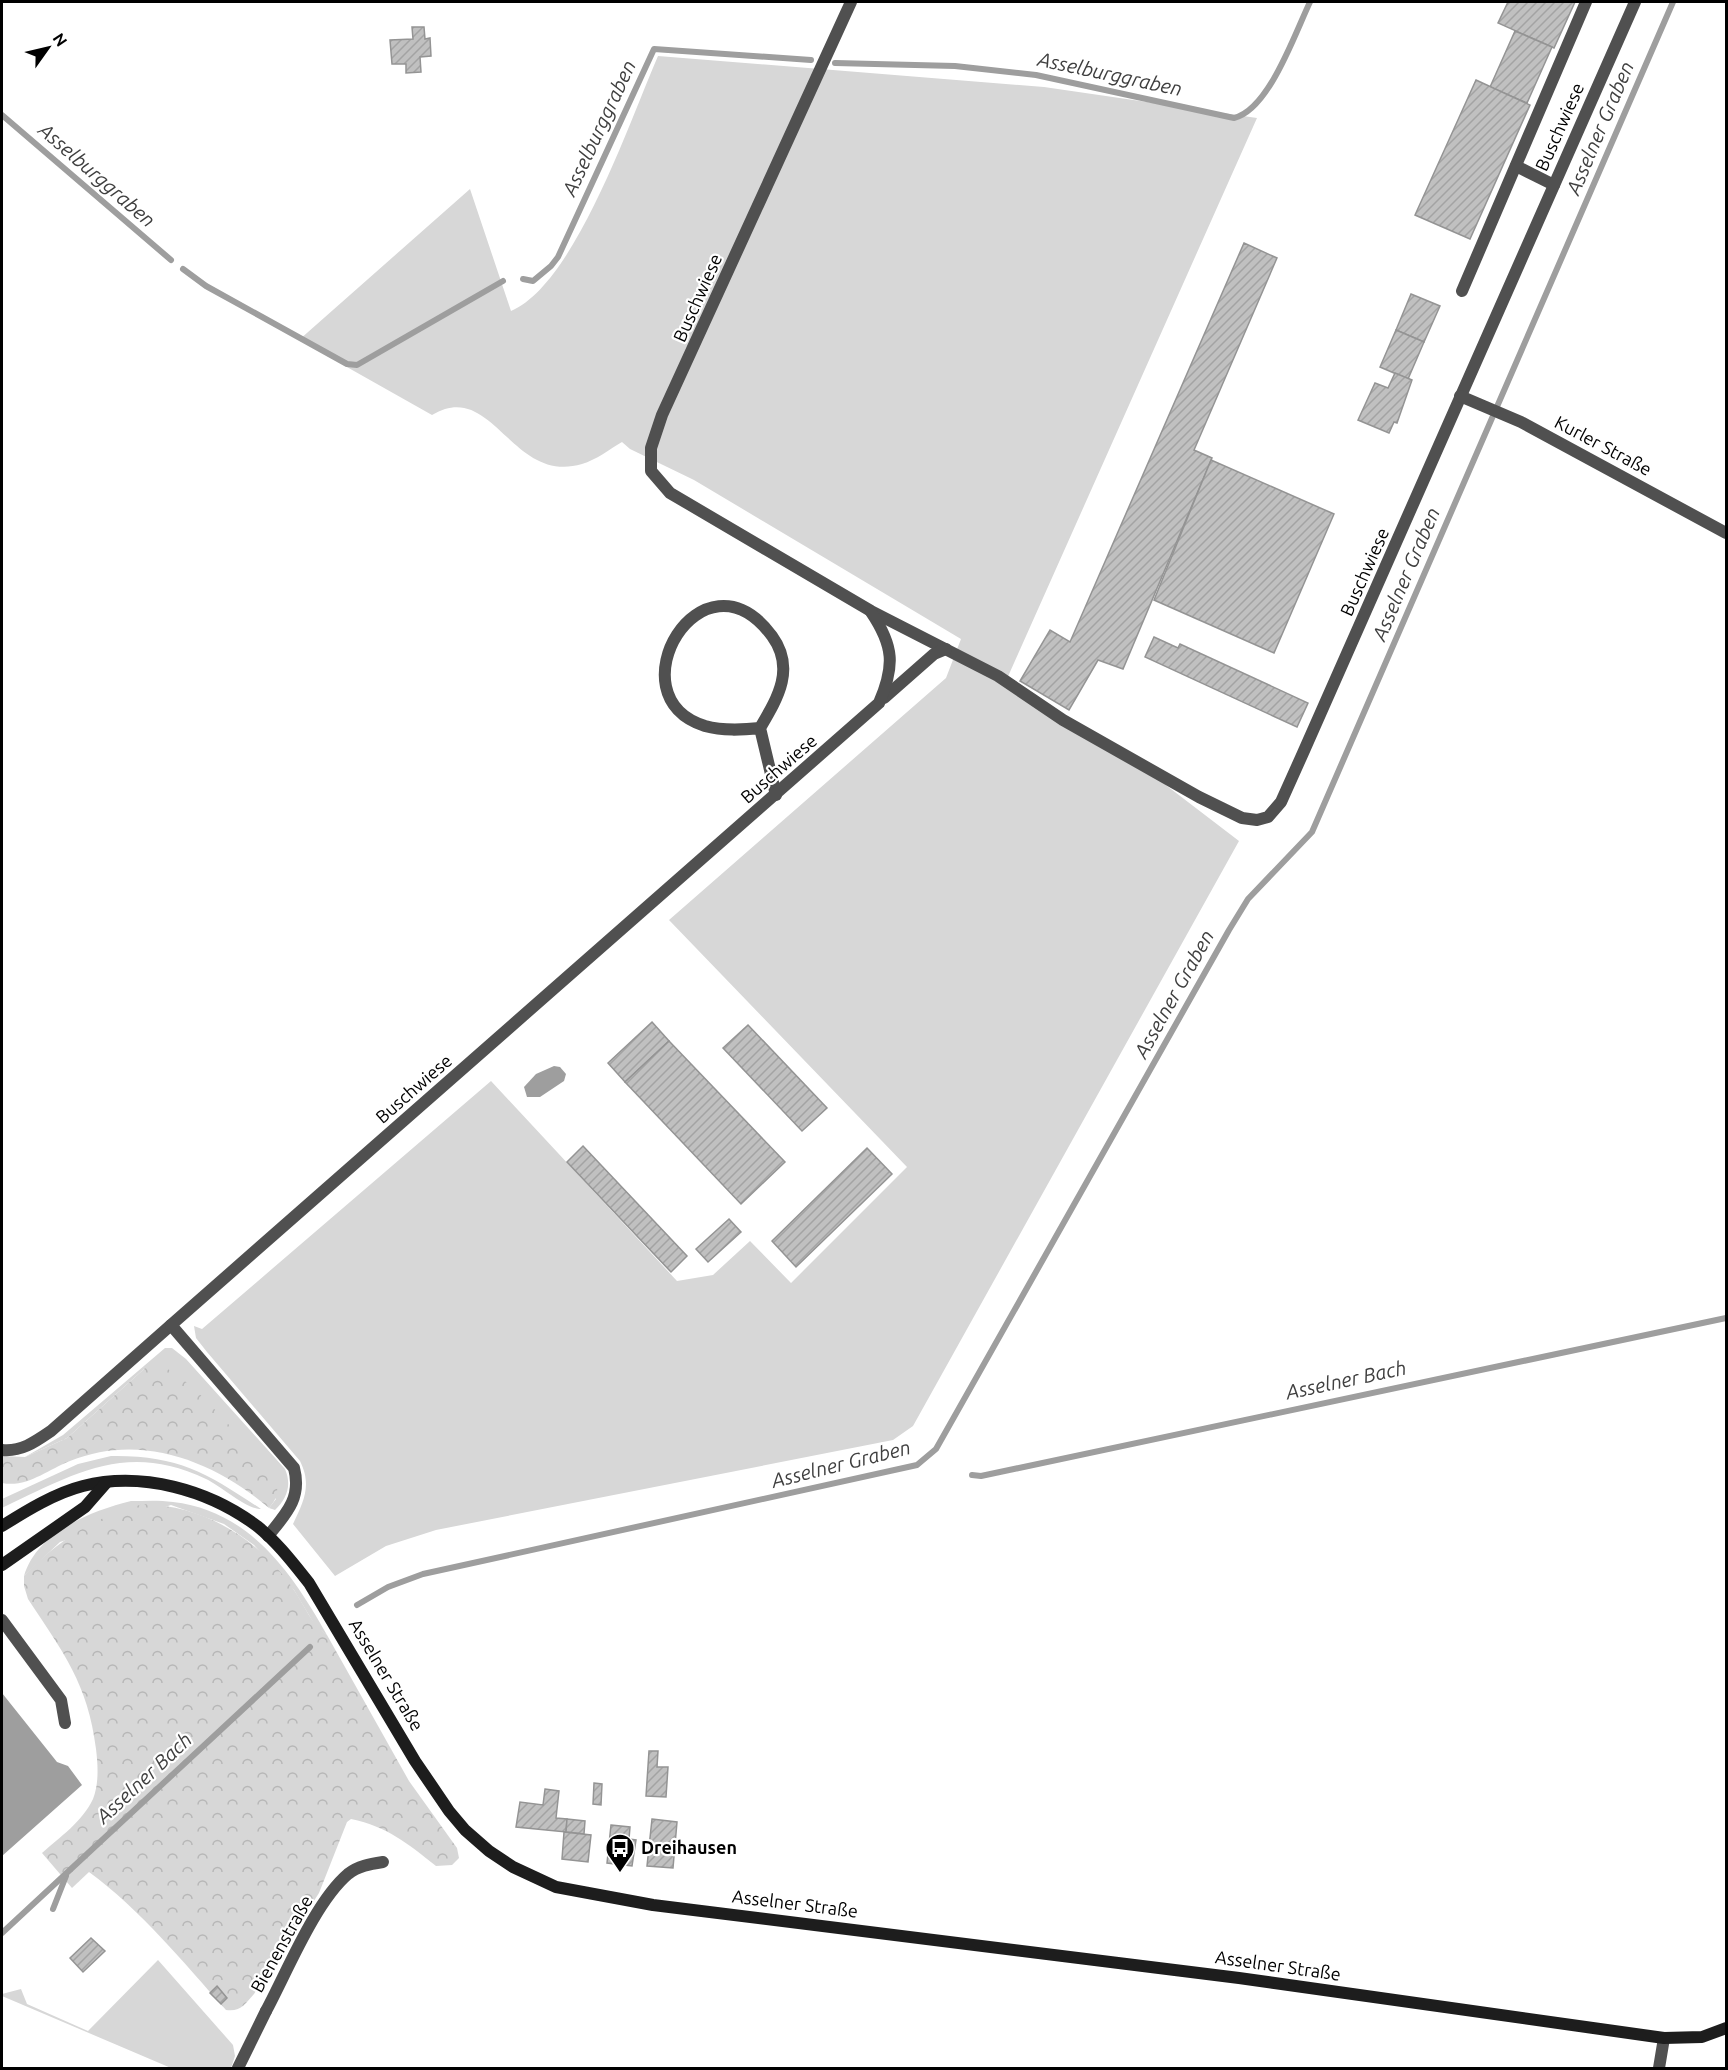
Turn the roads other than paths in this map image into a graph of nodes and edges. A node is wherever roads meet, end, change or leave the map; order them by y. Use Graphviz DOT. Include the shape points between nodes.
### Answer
graph roads {
  1 [pos="851,2"];
  2 [pos="1586,2"];
  3 [pos="1635,2"];
  4 [pos="1516,166"];
  5 [pos="1554,184"];
  6 [pos="1462,291"];
  7 [pos="1466,398"];
  8 [pos="1726,533"];
  9 [pos="871,611"];
  10 [pos="946,649"];
  11 [pos="879,703"];
  12 [pos="760,728"];
  13 [pos="776,795"];
  14 [pos="171,1325"];
  15 [pos="2,1450"];
  16 [pos="106,1483"];
  17 [pos="2,1526"];
  18 [pos="268,1536"];
  19 [pos="2,1565"];
  20 [pos="2,1620"];
  21 [pos="65,1723"];
  22 [pos="383,1862"];
  23 [pos="1726,2028"];
  24 [pos="1664,2038"];
  25 [pos="238,2068"];
  26 [pos="1659,2068"];
  1 -- 9 [label="street, Buschwiese" via="662,415 651,448 651,471 670,493"];
  2 -- 4 [label="street"];
  3 -- 5 [label="street, Buschwiese"];
  4 -- 5 [label="street"];
  4 -- 6 [label="street"];
  5 -- 7 [label="street, Buschwiese"];
  7 -- 8 [label="street, Kurler Straße" via="1521,422"];
  7 -- 10 [label="street, Buschwiese" via="1281,802 1268,817 1242,818 1199,797"];
  9 -- 10 [label="street, Buschwiese"];
  9 -- 11 [label="street, Buschwiese" via="885,633 891,660 889,680"];
  10 -- 11 [label="street, Buschwiese" via="934,654"];
  11 -- 13 [label="street, Buschwiese"];
  12 -- 12 [label="street" via="784,682 777,643 764,625 746,611 726,606 703,611 686,621 664,659 671,697 682,712 704,726 731,730"];
  12 -- 13 [label="street"];
  13 -- 14 [label="street, Buschwiese"];
  14 -- 15 [label="street, Buschwiese" via="51,1431 33,1444"];
  14 -- 18 [label="street" via="294,1468 297,1493 291,1509"];
  16 -- 17 [label="main road, Asselner Straße" via="83,1486"];
  16 -- 18 [label="main road, Asselner Straße" via="138,1480 195,1494 222,1504"];
  16 -- 19 [label="main road" via="85,1507"];
  18 -- 24 [label="main road, Asselner Straße" via="309,1583 448,1811 489,1851 556,1887 644,1904 1239,1978"];
  20 -- 21 [label="street" via="61,1700"];
  22 -- 25 [label="street, Bienenstraße" via="364,1865 348,1874 321,1906"];
  23 -- 24 [label="main road" via="1702,2037"];
  24 -- 26 [label="street"];
}
